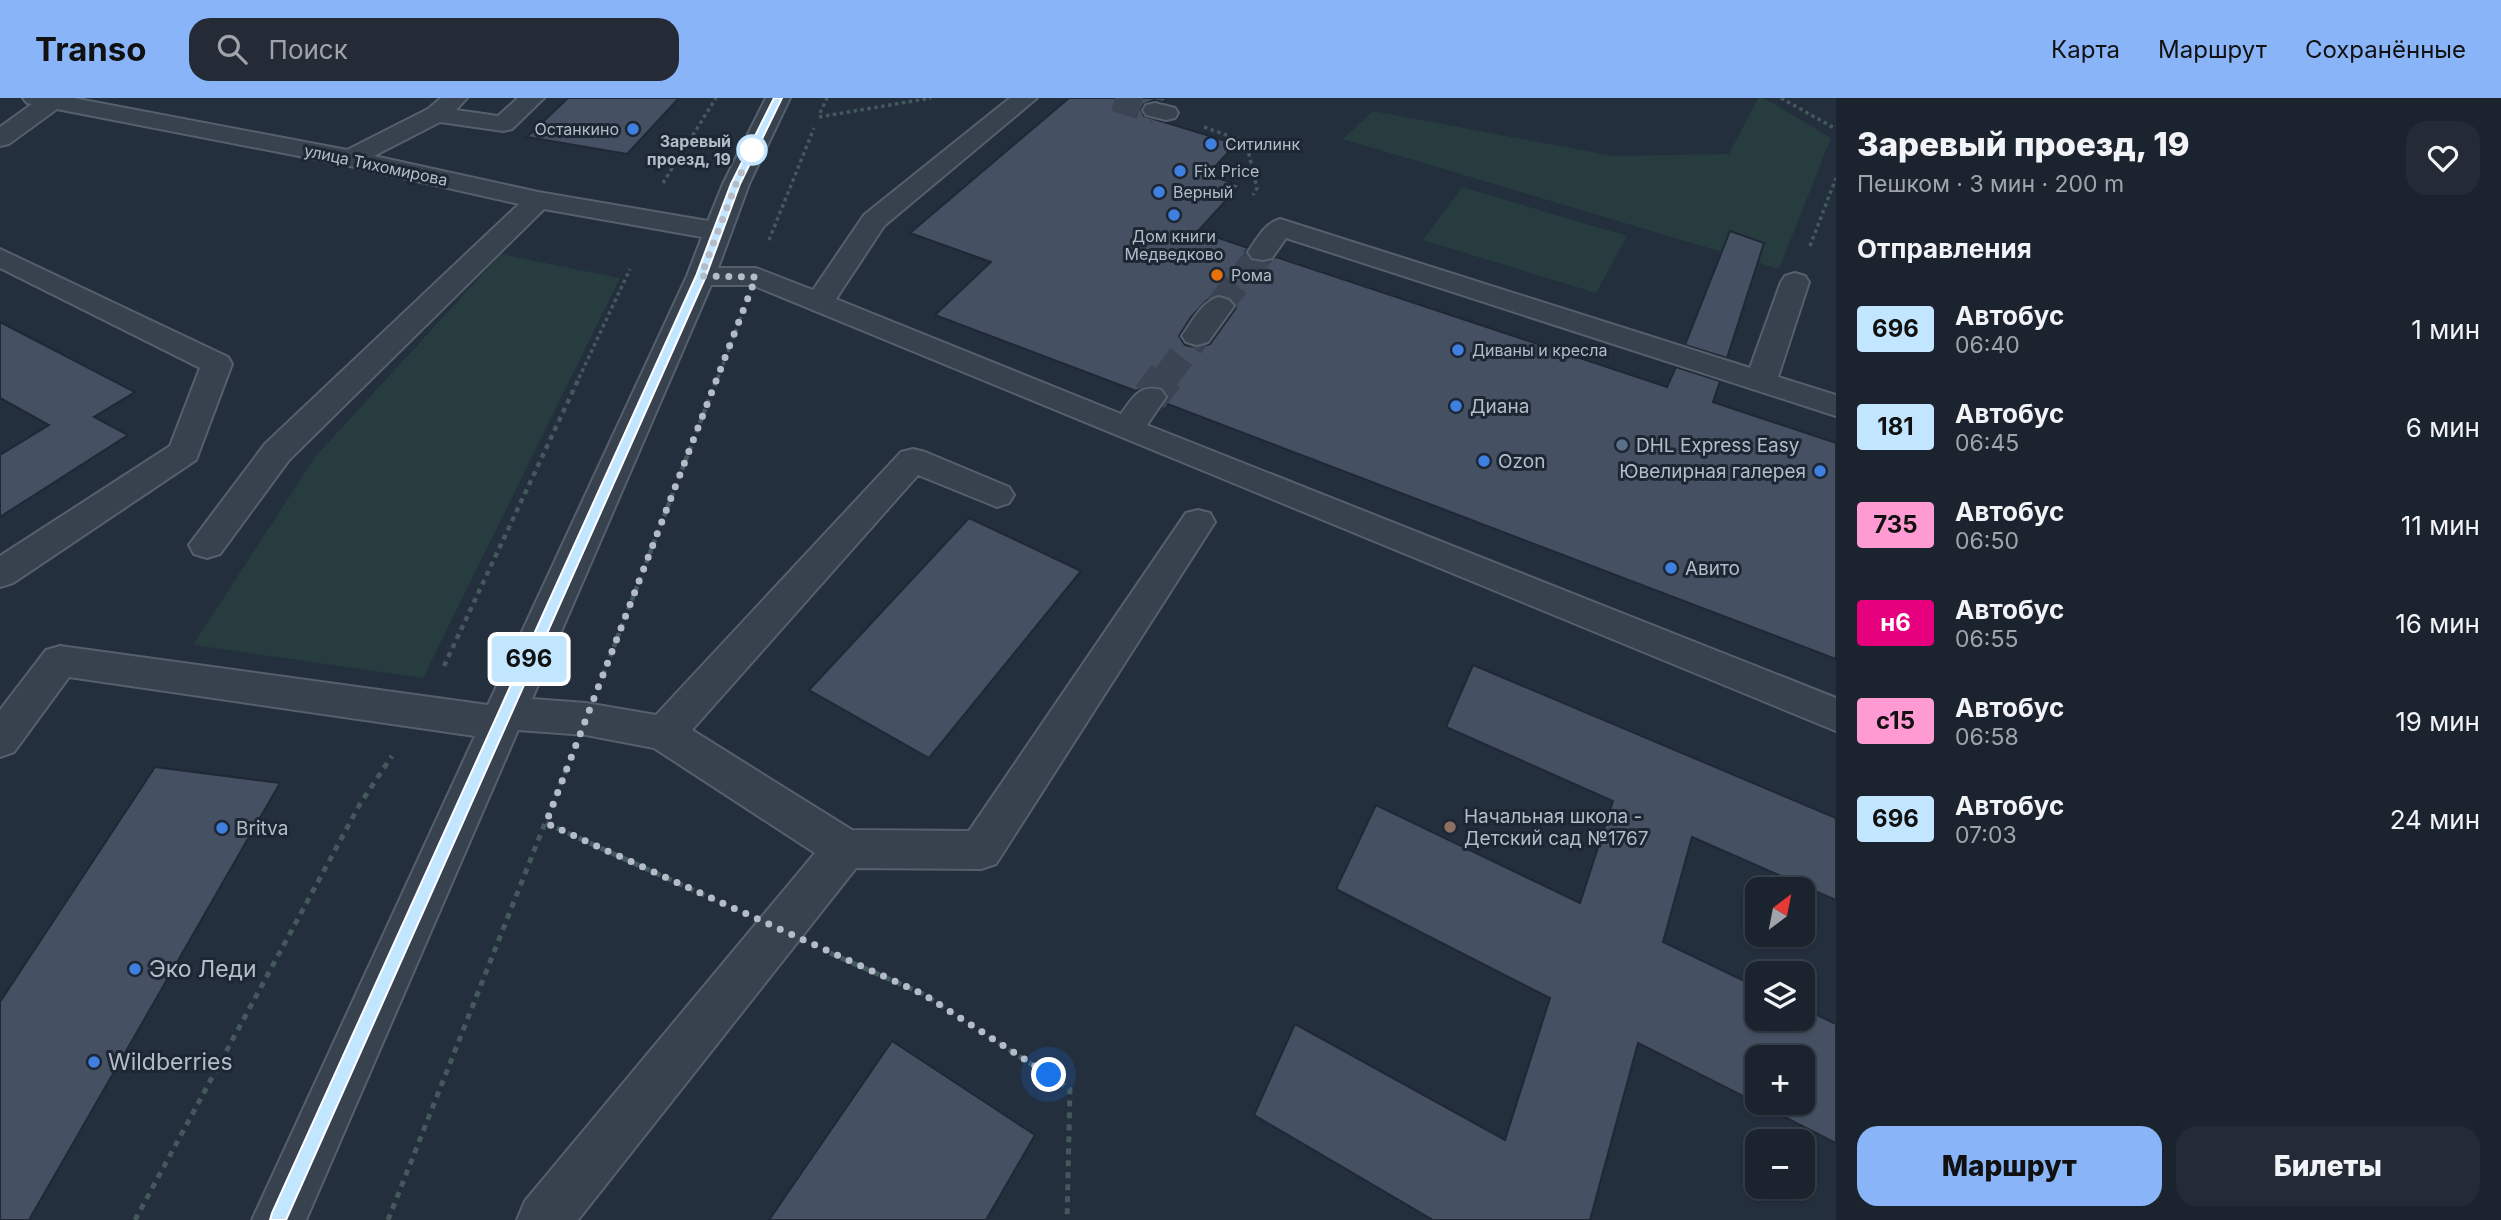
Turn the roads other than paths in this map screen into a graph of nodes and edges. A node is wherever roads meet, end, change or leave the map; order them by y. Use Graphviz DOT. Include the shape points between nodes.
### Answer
graph roads {
  1 [pos="532,98"];
  2 [pos="778,98"];
  3 [pos="1025,98"];
  4 [pos="48,99"];
  5 [pos="446,106"];
  6 [pos="0,139"];
  7 [pos="350,158"];
  8 [pos="538,200"];
  9 [pos="717,231"];
  10 [pos="1262,252"];
  11 [pos="0,257"];
  12 [pos="701,276"];
  13 [pos="1795,282"];
  14 [pos="819,302"];
  15 [pos="1219,306"];
  16 [pos="1197,335"];
  17 [pos="1761,381"];
  18 [pos="1150,397"];
  19 [pos="1836,406"];
  20 [pos="1127,429"];
  21 [pos="997,495"];
  22 [pos="1198,522"];
  23 [pos="207,545"];
  24 [pos="0,574"];
  25 [pos="1836,715"];
  26 [pos="502,718"];
  27 [pos="664,733"];
  28 [pos="0,740"];
  29 [pos="845,849"];
  30 [pos="279,1220"];
  31 [pos="544,1220"];
  1 -- 5 [label="street" via="503,124"];
  2 -- 9 [label="street"];
  3 -- 14 [label="street" via="874,221"];
  4 -- 6 [label="street"];
  4 -- 7 [label="street, улица Тихомирова"];
  5 -- 7 [label="street"];
  7 -- 8 [label="street, улица Тихомирова"];
  8 -- 9 [label="street, улица Тихомирова"];
  8 -- 23 [label="street" via="276,452"];
  9 -- 12 [label="street"];
  10 -- 17 [label="street" via="1280,227"];
  11 -- 24 [label="street" via="217,365 184,452"];
  12 -- 14 [label="street" via="756,277"];
  12 -- 26 [label="street"];
  13 -- 17 [label="street"];
  14 -- 20 [label="street"];
  15 -- 16 [label="street"];
  17 -- 19 [label="street"];
  18 -- 20 [label="street"];
  20 -- 25 [label="street"];
  21 -- 27 [label="street" via="913,460"];
  22 -- 29 [label="street" via="981,850"];
  26 -- 27 [label="street" via="586,719"];
  26 -- 28 [label="street" via="421,712 60,661"];
  26 -- 30 [label="street"];
  27 -- 29 [label="street"];
  29 -- 31 [label="street"];
}
